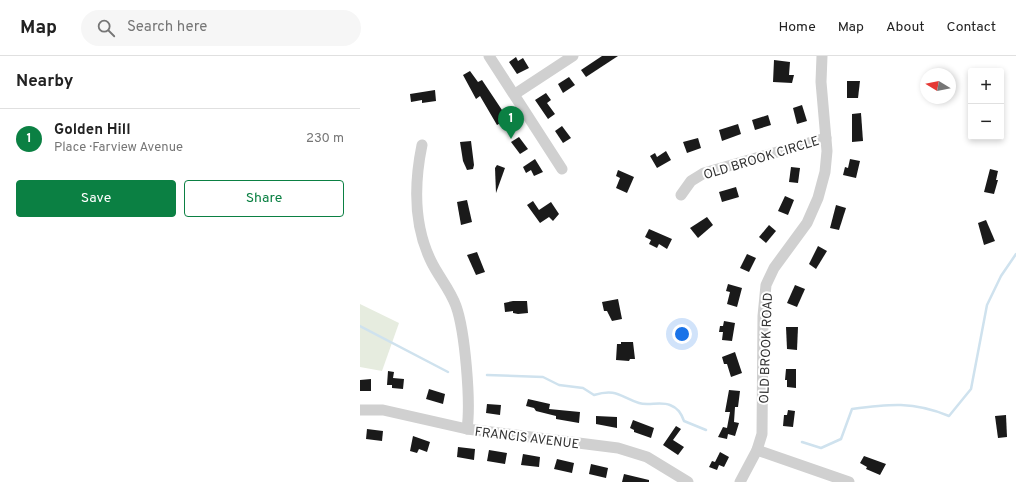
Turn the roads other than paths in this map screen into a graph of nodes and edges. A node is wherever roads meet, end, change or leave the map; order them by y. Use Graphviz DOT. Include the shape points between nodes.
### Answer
graph roads {
  1 [pos="488,56"];
  2 [pos="573,56"];
  3 [pos="822,56"];
  4 [pos="515,94"];
  5 [pos="826,138"];
  6 [pos="422,145"];
  7 [pos="562,169"];
  8 [pos="681,195"];
  9 [pos="360,410"];
  10 [pos="467,429"];
  11 [pos="757,450"];
  12 [pos="688,482"];
  13 [pos="740,482"];
  14 [pos="849,482"];
  1 -- 4 [label="street"];
  2 -- 4 [label="street"];
  3 -- 5 [label="street, OLD BROOK ROAD" via="821,82"];
  4 -- 7 [label="street"];
  5 -- 8 [label="street, OLD BROOK CIRCLE" via="704,173 691,181"];
  5 -- 11 [label="street, OLD BROOK ROAD" via="825,172 814,207 766,285 763,316 762,434"];
  6 -- 10 [label="street" via="417,176 417,212 430,260 451,294 460,319 466,375"];
  9 -- 10 [label="street, FRANCIS AVENUE" via="400,412"];
  10 -- 12 [label="street, FRANCIS AVENUE" via="618,448 647,458"];
  11 -- 13 [label="street, OLD BROOK ROAD"];
  11 -- 14 [label="street"];
}
